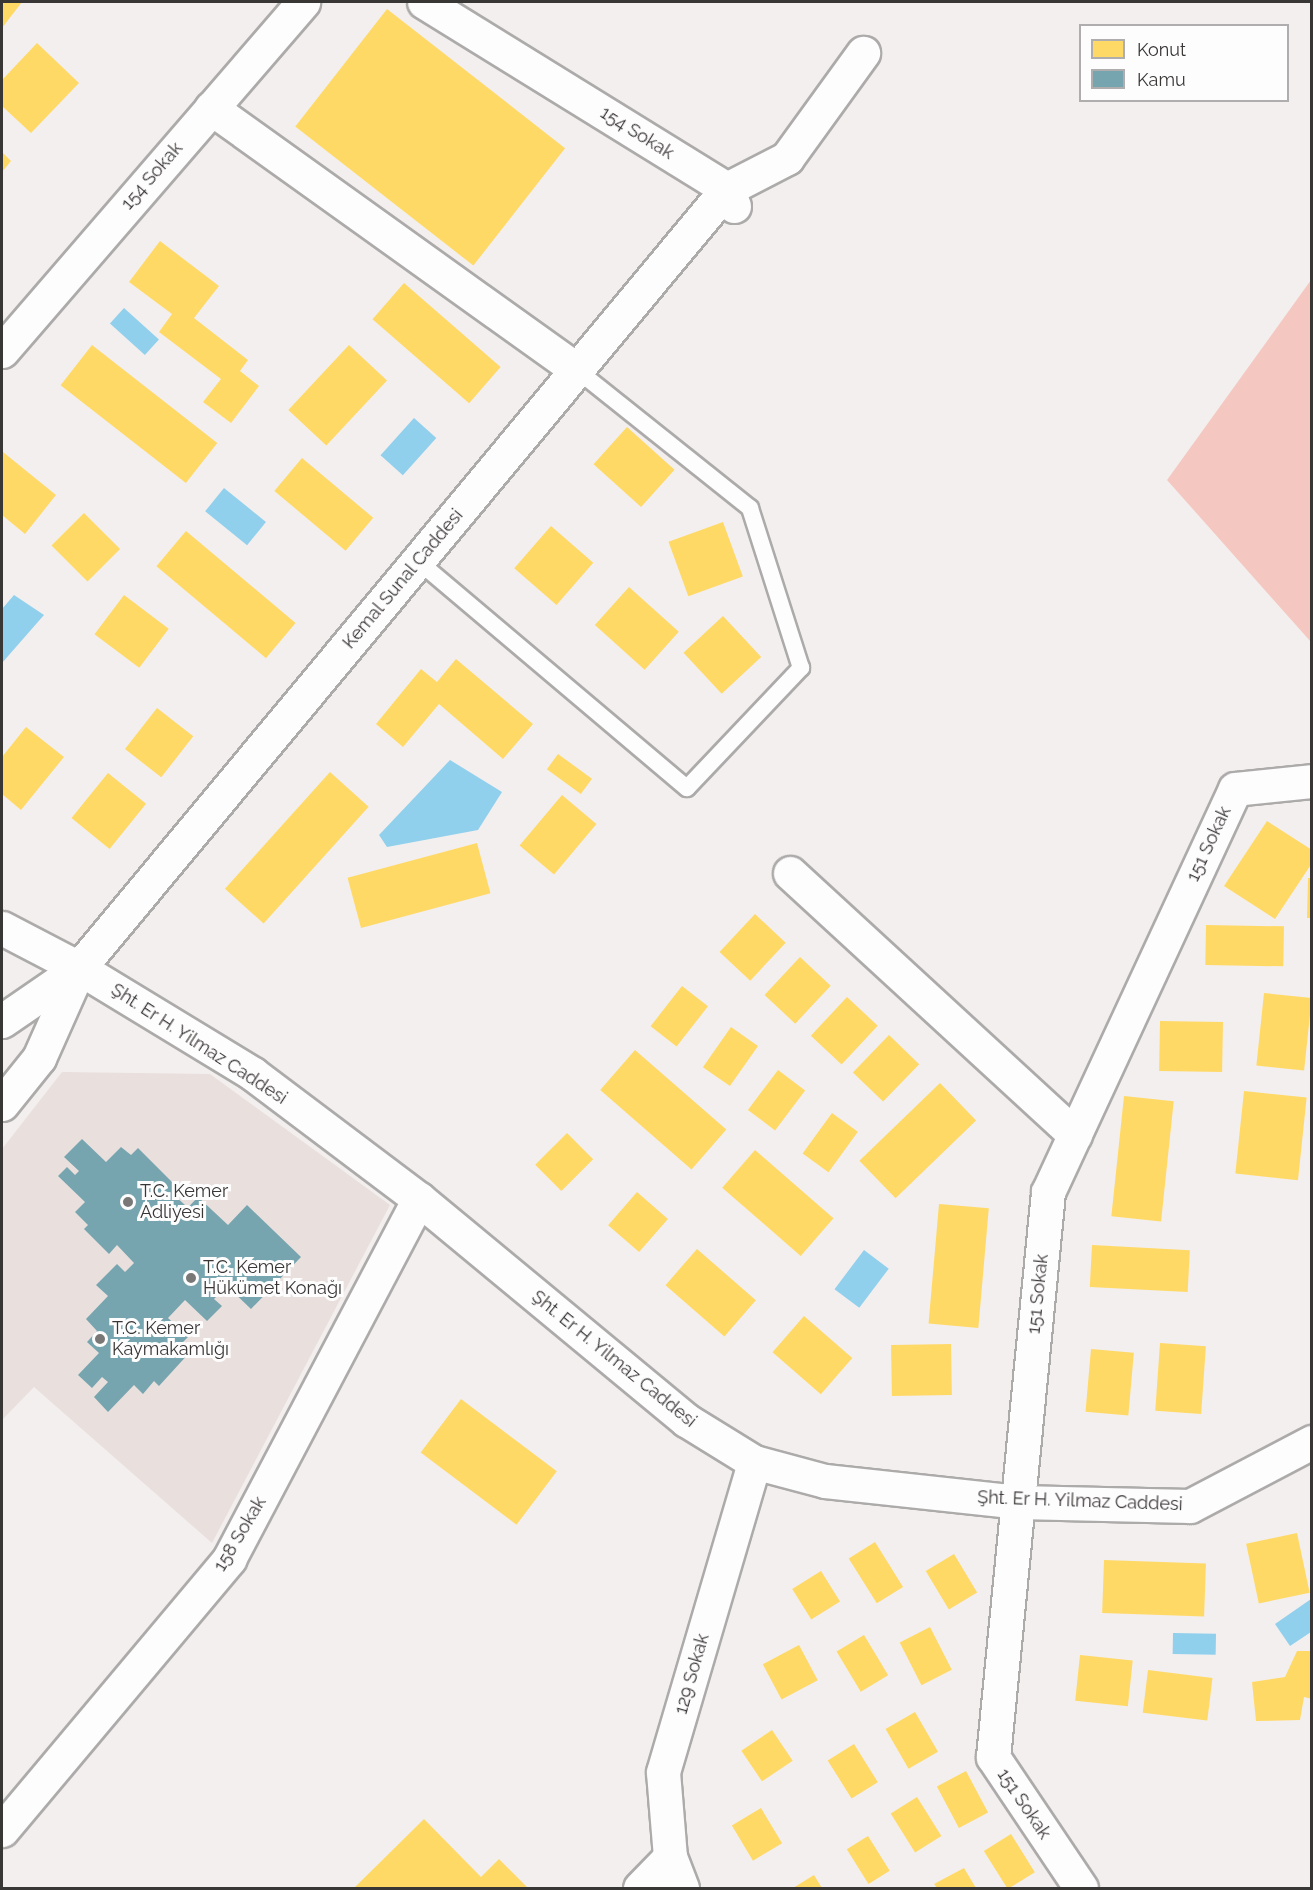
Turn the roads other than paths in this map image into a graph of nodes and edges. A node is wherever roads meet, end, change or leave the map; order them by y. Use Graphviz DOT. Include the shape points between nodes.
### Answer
graph roads {
  1 [pos="303,2"];
  2 [pos="424,2"];
  3 [pos="863,53"];
  4 [pos="211,108"];
  5 [pos="731,198"];
  6 [pos="2,351"];
  7 [pos="577,370"];
  8 [pos="418,561"];
  9 [pos="1311,782"];
  10 [pos="790,873"];
  11 [pos="2,928"];
  12 [pos="79,968"];
  13 [pos="2,1021"];
  14 [pos="2,1104"];
  15 [pos="1075,1135"];
  16 [pos="419,1199"];
  17 [pos="1311,1442"];
  18 [pos="754,1462"];
  19 [pos="1018,1502"];
  20 [pos="2,1830"];
  21 [pos="670,1857"];
  22 [pos="640,1888"];
  23 [pos="682,1888"];
  24 [pos="1081,1888"];
  1 -- 4 [label="street, 154 Sokak"];
  2 -- 5 [label="street, 154 Sokak"];
  3 -- 5 [label="street" via="787,158"];
  4 -- 6 [label="street, 154 Sokak"];
  4 -- 7 [label="street"];
  5 -- 7 [label="street, Kemal Sunal Caddesi"];
  7 -- 8 [label="street, Kemal Sunal Caddesi"];
  7 -- 8 [label="lane" via="750,508 801,668 687,788"];
  8 -- 12 [label="street, Kemal Sunal Caddesi"];
  9 -- 15 [label="street, 151 Sokak" via="1234,789"];
  10 -- 15 [label="street"];
  11 -- 12 [label="street, Şht. Er H. Yilmaz Caddesi"];
  12 -- 13 [label="street, Kemal Sunal Caddesi"];
  12 -- 14 [label="street, Kemal Sunal Caddesi" via="39,1058"];
  12 -- 16 [label="street, Şht. Er H. Yilmaz Caddesi" via="253,1074"];
  15 -- 19 [label="street, 151 Sokak" via="1048,1192"];
  16 -- 18 [label="street, Şht. Er H. Yilmaz Caddesi" via="686,1420"];
  16 -- 20 [label="street, 158 Sokak" via="229,1559"];
  17 -- 19 [label="street, Şht. Er H. Yilmaz Caddesi" via="1190,1506"];
  18 -- 19 [label="street, Şht. Er H. Yilmaz Caddesi" via="825,1481"];
  18 -- 21 [label="street, 129 Sokak" via="663,1772"];
  19 -- 24 [label="street, 151 Sokak" via="993,1757"];
  21 -- 22 [label="street"];
  21 -- 23 [label="street, 129 Sokak"];
}
